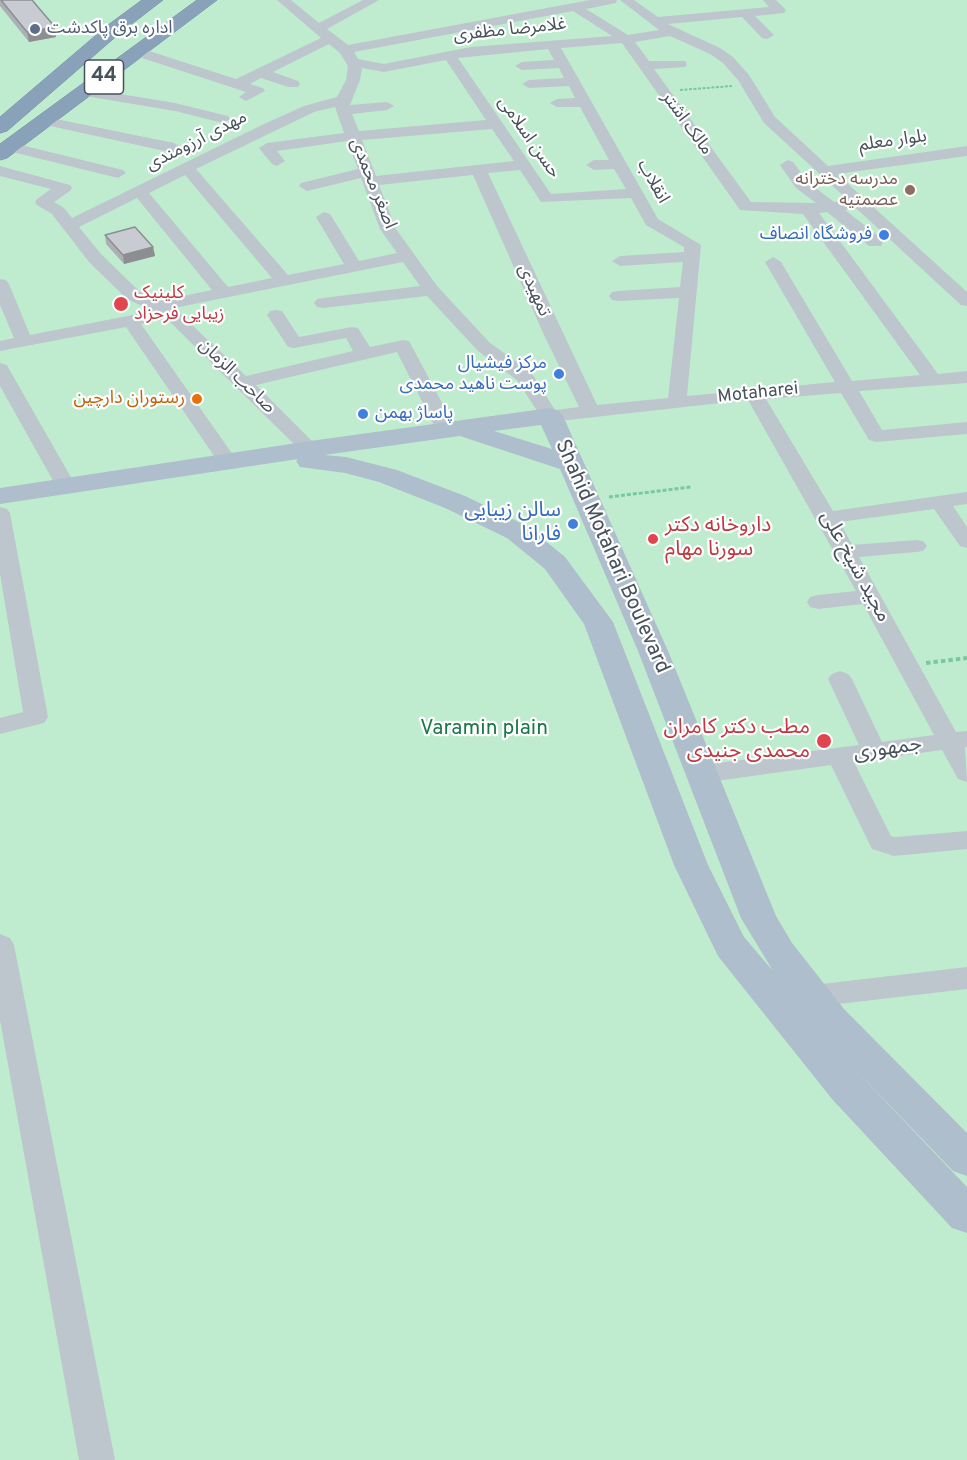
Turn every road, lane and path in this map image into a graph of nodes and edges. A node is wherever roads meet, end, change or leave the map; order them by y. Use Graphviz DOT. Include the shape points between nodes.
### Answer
graph roads {
  1 [pos="154,0"];
  2 [pos="163,0"];
  3 [pos="192,0"];
  4 [pos="208,0"];
  5 [pos="373,0"];
  6 [pos="611,0"];
  7 [pos="626,0"];
  8 [pos="769,0"];
  9 [pos="288,1"];
  10 [pos="511,5"];
  11 [pos="574,7"];
  12 [pos="745,13"];
  13 [pos="525,16"];
  14 [pos="655,21"];
  15 [pos="319,28"];
  16 [pos="114,29"];
  17 [pos="671,32"];
  18 [pos="767,35"];
  19 [pos="156,38"];
  20 [pos="331,38"];
  21 [pos="626,39"];
  22 [pos="552,44"];
  23 [pos="138,52"];
  24 [pos="269,55"];
  25 [pos="449,55"];
  26 [pos="349,56"];
  27 [pos="286,60"];
  28 [pos="565,64"];
  29 [pos="681,64"];
  30 [pos="644,65"];
  31 [pos="522,66"];
  32 [pos="261,73"];
  33 [pos="574,82"];
  34 [pos="292,84"];
  35 [pos="529,84"];
  36 [pos="748,85"];
  37 [pos="84,92"];
  38 [pos="663,92"];
  39 [pos="585,102"];
  40 [pos="557,103"];
  41 [pos="343,105"];
  42 [pos="387,106"];
  43 [pos="223,119"];
  44 [pos="45,121"];
  45 [pos="494,124"];
  46 [pos="0,127"];
  47 [pos="353,136"];
  48 [pos="586,139"];
  49 [pos="606,139"];
  50 [pos="728,147"];
  51 [pos="174,148"];
  52 [pos="704,149"];
  53 [pos="5,151"];
  54 [pos="967,151"];
  55 [pos="277,161"];
  56 [pos="967,163"];
  57 [pos="620,164"];
  58 [pos="523,165"];
  59 [pos="594,165"];
  60 [pos="788,165"];
  61 [pos="188,169"];
  62 [pos="478,169"];
  63 [pos="0,171"];
  64 [pos="118,173"];
  65 [pos="368,176"];
  66 [pos="831,177"];
  67 [pos="308,186"];
  68 [pos="140,192"];
  69 [pos="636,193"];
  70 [pos="861,204"];
  71 [pos="832,207"];
  72 [pos="808,209"];
  73 [pos="324,216"];
  74 [pos="71,225"];
  75 [pos="875,242"];
  76 [pos="407,256"];
  77 [pos="692,256"];
  78 [pos="620,261"];
  79 [pos="773,262"];
  80 [pos="354,266"];
  81 [pos="283,280"];
  82 [pos="0,284"];
  83 [pos="431,290"];
  84 [pos="222,291"];
  85 [pos="688,292"];
  86 [pos="618,296"];
  87 [pos="967,302"];
  88 [pos="323,303"];
  89 [pos="164,309"];
  90 [pos="276,315"];
  91 [pos="131,322"];
  92 [pos="24,341"];
  93 [pos="0,346"];
  94 [pos="364,354"];
  95 [pos="0,369"];
  96 [pos="967,377"];
  97 [pos="933,380"];
  98 [pos="242,383"];
  99 [pos="848,386"];
  100 [pos="754,394"];
  101 [pos="677,403"];
  102 [pos="590,411"];
  103 [pos="550,416"];
  104 [pos="967,428"];
  105 [pos="455,430"];
  106 [pos="371,442"];
  107 [pos="310,449"];
  108 [pos="228,462"];
  109 [pos="569,463"];
  110 [pos="388,476"];
  111 [pos="66,486"];
  112 [pos="691,487"];
  113 [pos="0,496"];
  114 [pos="967,498"];
  115 [pos="587,499"];
  116 [pos="940,502"];
  117 [pos="0,506"];
  118 [pos="0,513"];
  119 [pos="827,518"];
  120 [pos="967,542"];
  121 [pos="916,546"];
  122 [pos="845,552"];
  123 [pos="555,562"];
  124 [pos="617,572"];
  125 [pos="576,591"];
  126 [pos="870,597"];
  127 [pos="818,602"];
  128 [pos="967,658"];
  129 [pos="908,664"];
  130 [pos="840,680"];
  131 [pos="0,726"];
  132 [pos="958,740"];
  133 [pos="875,752"];
  134 [pos="839,757"];
  135 [pos="967,773"];
  136 [pos="702,774"];
  137 [pos="967,840"];
  138 [pos="0,945"];
  139 [pos="967,978"];
  140 [pos="813,996"];
  141 [pos="967,1159"];
  142 [pos="967,1215"];
  143 [pos="97,1460"];
  1 -- 16 [label="highway, 44"];
  2 -- 3 [label="highway" via="157,7 170,10"];
  4 -- 19 [label="highway, 44"];
  5 -- 15 [label="street"];
  6 -- 11 [label="street"];
  7 -- 14 [label="street"];
  8 -- 12 [label="street" via="779,10"];
  9 -- 15 [label="street"];
  10 -- 13 [label="street"];
  11 -- 13 [label="street"];
  11 -- 21 [label="street, مالک اشتر"];
  12 -- 14 [label="street"];
  12 -- 18 [label="street"];
  13 -- 26 [label="street"];
  14 -- 17 [label="street"];
  15 -- 20 [label="street"];
  16 -- 19 [label="highway" via="146,24 158,32"];
  16 -- 46 [label="highway, 44"];
  17 -- 21 [label="street, غلامرضا مظفری"];
  17 -- 36 [label="street" via="715,51 728,60"];
  19 -- 23 [label="highway, 44"];
  20 -- 26 [label="street"];
  20 -- 27 [label="street"];
  21 -- 22 [label="street, غلامرضا مظفری"];
  21 -- 30 [label="street, مالک اشتر"];
  22 -- 25 [label="street, غلامرضا مظفری"];
  22 -- 28 [label="street, انقلاب"];
  23 -- 32 [label="street" via="243,90"];
  23 -- 37 [label="highway, 44"];
  24 -- 27 [label="street"];
  25 -- 26 [label="street, غلامرضا مظفری" via="384,68"];
  25 -- 45 [label="street, حسن اسلامی"];
  26 -- 41 [label="street" via="355,66"];
  27 -- 32 [label="street"];
  28 -- 31 [label="street"];
  28 -- 33 [label="street, انقلاب"];
  29 -- 30 [label="street"];
  30 -- 38 [label="street, مالک اشتر"];
  32 -- 34 [label="street"];
  33 -- 35 [label="street"];
  33 -- 39 [label="street, انقلاب"];
  36 -- 38 [label="path"];
  36 -- 66 [label="street" via="769,120"];
  37 -- 43 [label="street"];
  37 -- 44 [label="highway, 44"];
  38 -- 52 [label="street, مالک اشتر"];
  39 -- 40 [label="street"];
  39 -- 49 [label="street, انقلاب"];
  41 -- 42 [label="street, مهدی آرزومندی"];
  41 -- 47 [label="street, اصغر محمدی"];
  41 -- 61 [label="street, مهدی آرزومندی" via="299,113"];
  44 -- 51 [label="street"];
  44 -- 53 [label="highway, 44"];
  45 -- 47 [label="street"];
  45 -- 58 [label="street, حسن اسلامی"];
  47 -- 55 [label="street" via="267,148"];
  47 -- 65 [label="street, اصغر محمدی"];
  48 -- 49 [label="street"];
  49 -- 57 [label="street, انقلاب"];
  50 -- 52 [label="street"];
  52 -- 72 [label="street, مالک اشتر" via="746,207"];
  53 -- 64 [label="street"];
  54 -- 66 [label="street, بلوار معلم"];
  56 -- 66 [label="street, بلوار معلم"];
  57 -- 59 [label="street"];
  57 -- 69 [label="street, انقلاب"];
  58 -- 62 [label="street"];
  58 -- 69 [label="street, حسن اسلامی" via="547,199"];
  60 -- 71 [label="street" via="802,185"];
  61 -- 68 [label="street, مهدی آرزومندی"];
  61 -- 81 [label="street"];
  62 -- 65 [label="street"];
  62 -- 102 [label="street, تمهیدی"];
  63 -- 74 [label="street, صاحب الزمان" via="64,188 43,202"];
  65 -- 67 [label="street"];
  65 -- 76 [label="street, اصغر محمدی" via="388,229"];
  66 -- 70 [label="street"];
  68 -- 74 [label="street, مهدی آرزومندی"];
  68 -- 84 [label="street"];
  69 -- 77 [label="street, انقلاب" via="652,222 693,245"];
  70 -- 71 [label="street, مالک اشتر"];
  70 -- 87 [label="street"];
  71 -- 72 [label="street, مالک اشتر"];
  71 -- 75 [label="street"];
  72 -- 97 [label="street"];
  73 -- 80 [label="street"];
  74 -- 89 [label="street, صاحب الزمان" via="95,258 133,295"];
  76 -- 80 [label="street"];
  76 -- 83 [label="street, اصغر محمدی"];
  77 -- 78 [label="street"];
  77 -- 85 [label="street"];
  79 -- 99 [label="street"];
  80 -- 81 [label="street"];
  81 -- 84 [label="street"];
  82 -- 92 [label="street"];
  83 -- 88 [label="street"];
  83 -- 103 [label="street, اصغر محمدی" via="484,347 524,376"];
  84 -- 89 [label="street"];
  85 -- 86 [label="street"];
  85 -- 101 [label="street"];
  89 -- 91 [label="street"];
  89 -- 98 [label="street, صاحب الزمان"];
  90 -- 94 [label="street" via="294,343 352,332"];
  91 -- 92 [label="street"];
  91 -- 108 [label="street"];
  92 -- 93 [label="street"];
  94 -- 98 [label="street"];
  94 -- 105 [label="street" via="403,345"];
  95 -- 111 [label="street"];
  96 -- 97 [label="street, Motaharei"];
  97 -- 99 [label="street, Motaharei"];
  98 -- 107 [label="street, صاحب الزمان"];
  99 -- 100 [label="street, Motaharei"];
  99 -- 104 [label="street" via="876,436"];
  100 -- 101 [label="street, Motaharei"];
  100 -- 119 [label="street, مجید شیخ علی"];
  101 -- 102 [label="street, Motaharei"];
  102 -- 103 [label="street, Motaharei"];
  103 -- 105 [label="main road, Shahid Motahari Boulevard"];
  103 -- 109 [label="main road, Shahid Motahari Boulevard"];
  105 -- 106 [label="main road, Shahid Motahari Boulevard"];
  105 -- 109 [label="main road"];
  106 -- 107 [label="main road, Shahid Motahari Boulevard"];
  106 -- 110 [label="main road" via="367,455"];
  107 -- 108 [label="main road, Shahid Motahari Boulevard"];
  108 -- 111 [label="main road, Shahid Motahari Boulevard"];
  109 -- 115 [label="main road, Shahid Motahari Boulevard"];
  110 -- 117 [label="main road, Shahid Motahari Boulevard" via="346,465 308,461"];
  110 -- 123 [label="main road, Shahid Motahari Boulevard" via="517,532"];
  111 -- 113 [label="main road, Shahid Motahari Boulevard"];
  112 -- 115 [label="path"];
  114 -- 116 [label="street"];
  115 -- 124 [label="main road, Shahid Motahari Boulevard"];
  116 -- 119 [label="street"];
  116 -- 120 [label="street"];
  118 -- 131 [label="street" via="36,717"];
  119 -- 122 [label="street, مجید شیخ علی"];
  121 -- 122 [label="street"];
  122 -- 126 [label="street, مجید شیخ علی"];
  123 -- 124 [label="main road" via="570,570"];
  123 -- 125 [label="main road, Shahid Motahari Boulevard"];
  124 -- 125 [label="main road" via="587,579"];
  124 -- 136 [label="main road, Shahid Motahari Boulevard"];
  125 -- 142 [label="main road, Shahid Motahari Boulevard" via="604,635 691,865 731,946 846,1088"];
  126 -- 127 [label="street"];
  126 -- 129 [label="street, مجید شیخ علی"];
  128 -- 129 [label="path"];
  129 -- 132 [label="street, مجید شیخ علی"];
  130 -- 133 [label="street"];
  132 -- 133 [label="street, جمهوری"];
  132 -- 135 [label="street, مجید شیخ علی"];
  133 -- 134 [label="street, جمهوری"];
  134 -- 136 [label="street, جمهوری"];
  134 -- 137 [label="street" via="881,842 894,847"];
  136 -- 140 [label="main road, Shahid Motahari Boulevard" via="759,918 779,953"];
  138 -- 143 [label="street"];
  139 -- 140 [label="street"];
  140 -- 141 [label="main road, Shahid Motahari Boulevard" via="831,1020"];
}
